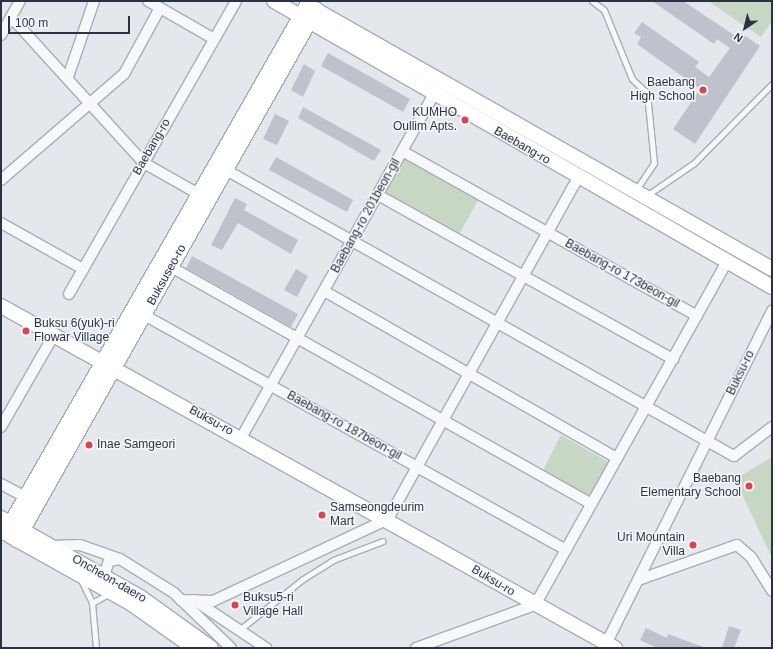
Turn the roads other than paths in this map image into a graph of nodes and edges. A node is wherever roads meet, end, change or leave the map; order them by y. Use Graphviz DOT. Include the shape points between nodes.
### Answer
graph roads {
  1 [pos="20,1"];
  2 [pos="94,1"];
  3 [pos="148,1"];
  4 [pos="236,1"];
  5 [pos="274,1"];
  6 [pos="592,1"];
  7 [pos="160,8"];
  8 [pos="310,9"];
  9 [pos="11,17"];
  10 [pos="1,35"];
  11 [pos="214,39"];
  12 [pos="68,77"];
  13 [pos="772,84"];
  14 [pos="434,94"];
  15 [pos="91,103"];
  16 [pos="402,151"];
  17 [pos="144,163"];
  18 [pos="226,170"];
  19 [pos="578,178"];
  20 [pos="1,180"];
  21 [pos="378,194"];
  22 [pos="200,195"];
  23 [pos="639,195"];
  24 [pos="1,223"];
  25 [pos="548,232"];
  26 [pos="352,241"];
  27 [pos="727,262"];
  28 [pos="171,267"];
  29 [pos="83,269"];
  30 [pos="772,269"];
  31 [pos="524,276"];
  32 [pos="772,287"];
  33 [pos="324,291"];
  34 [pos="69,294"];
  35 [pos="1,306"];
  36 [pos="772,310"];
  37 [pos="144,315"];
  38 [pos="697,316"];
  39 [pos="497,323"];
  40 [pos="54,335"];
  41 [pos="297,338"];
  42 [pos="673,359"];
  43 [pos="110,366"];
  44 [pos="469,374"];
  45 [pos="271,385"];
  46 [pos="646,407"];
  47 [pos="443,420"];
  48 [pos="1,427"];
  49 [pos="772,427"];
  50 [pos="241,438"];
  51 [pos="707,441"];
  52 [pos="617,458"];
  53 [pos="417,467"];
  54 [pos="1,484"];
  55 [pos="27,498"];
  56 [pos="591,504"];
  57 [pos="388,519"];
  58 [pos="10,530"];
  59 [pos="383,541"];
  60 [pos="51,546"];
  61 [pos="566,550"];
  62 [pos="120,559"];
  63 [pos="77,574"];
  64 [pos="104,576"];
  65 [pos="638,580"];
  66 [pos="772,591"];
  67 [pos="112,593"];
  68 [pos="181,600"];
  69 [pos="194,600"];
  70 [pos="92,603"];
  71 [pos="535,606"];
  72 [pos="237,632"];
  73 [pos="609,647"];
  74 [pos="96,648"];
  75 [pos="194,648"];
  76 [pos="211,648"];
  77 [pos="231,648"];
  78 [pos="266,648"];
  79 [pos="416,648"];
  1 -- 9 [label="street"];
  2 -- 12 [label="street"];
  3 -- 7 [label="street"];
  4 -- 11 [label="street, Baebang-ro"];
  5 -- 8 [label="street, Baebang-ro"];
  6 -- 23 [label="lane" via="604,10 632,80 647,93 654,163"];
  7 -- 11 [label="street"];
  7 -- 15 [label="street" via="124,74"];
  8 -- 14 [label="street, Baebang-ro"];
  8 -- 18 [label="street, Buksuseo-ro"];
  8 -- 22 [label="street, Buksuseo-ro"];
  8 -- 23 [label="street, Baebang-ro"];
  9 -- 10 [label="street"];
  9 -- 12 [label="street"];
  11 -- 17 [label="street, Baebang-ro"];
  12 -- 15 [label="street"];
  13 -- 23 [label="lane" via="694,163"];
  14 -- 16 [label="street, Baebang-ro 201beon-gil"];
  14 -- 19 [label="street, Baebang-ro"];
  15 -- 17 [label="street"];
  15 -- 20 [label="street"];
  16 -- 21 [label="street, Baebang-ro 201beon-gil"];
  16 -- 25 [label="street"];
  17 -- 22 [label="street"];
  17 -- 29 [label="street, Baebang-ro"];
  18 -- 26 [label="street"];
  18 -- 28 [label="street, Buksuseo-ro"];
  19 -- 25 [label="street"];
  19 -- 27 [label="street, Baebang-ro"];
  21 -- 26 [label="street, Baebang-ro 201beon-gil"];
  21 -- 31 [label="street"];
  22 -- 43 [label="street, Buksuseo-ro"];
  23 -- 30 [label="street, Baebang-ro"];
  24 -- 29 [label="street"];
  25 -- 31 [label="street"];
  25 -- 38 [label="street, Baebang-ro 173beon-gil"];
  26 -- 33 [label="street, Baebang-ro 201beon-gil"];
  26 -- 39 [label="street"];
  27 -- 32 [label="street, Baebang-ro"];
  27 -- 38 [label="street"];
  28 -- 37 [label="street, Buksuseo-ro"];
  28 -- 41 [label="street"];
  29 -- 34 [label="street, Baebang-ro"];
  31 -- 39 [label="street"];
  31 -- 42 [label="street"];
  33 -- 41 [label="street, Baebang-ro 201beon-gil"];
  33 -- 44 [label="street"];
  35 -- 40 [label="street, Buksu-ro"];
  36 -- 51 [label="street, Buksu-ro"];
  37 -- 43 [label="street, Buksuseo-ro"];
  37 -- 45 [label="street"];
  38 -- 42 [label="street"];
  39 -- 44 [label="street"];
  39 -- 46 [label="street"];
  40 -- 43 [label="street, Buksu-ro"];
  40 -- 48 [label="street"];
  41 -- 45 [label="street, Baebang-ro 201beon-gil"];
  41 -- 47 [label="street"];
  42 -- 46 [label="street"];
  43 -- 50 [label="street, Buksu-ro"];
  43 -- 55 [label="street, Buksuseo-ro"];
  43 -- 58 [label="street, Buksuseo-ro"];
  44 -- 47 [label="street"];
  44 -- 52 [label="street"];
  45 -- 50 [label="street, Baebang-ro 201beon-gil"];
  45 -- 53 [label="street, Baebang-ro 187beon-gil"];
  46 -- 51 [label="street"];
  46 -- 52 [label="street"];
  47 -- 53 [label="street"];
  47 -- 56 [label="street"];
  49 -- 51 [label="street" via="734,456"];
  50 -- 57 [label="street, Buksu-ro"];
  51 -- 65 [label="street, Buksu-ro"];
  52 -- 56 [label="street"];
  53 -- 57 [label="street"];
  53 -- 61 [label="street"];
  54 -- 55 [label="street"];
  55 -- 58 [label="street, Buksuseo-ro"];
  56 -- 61 [label="street"];
  57 -- 69 [label="street" via="213,601"];
  57 -- 71 [label="street, Buksu-ro"];
  58 -- 60 [label="street, Oncheon-daero"];
  58 -- 63 [label="street, Oncheon-daero"];
  59 -- 72 [label="lane" via="333,560 303,579"];
  60 -- 62 [label="street" via="80,545"];
  60 -- 64 [label="street, Oncheon-daero"];
  61 -- 71 [label="street"];
  62 -- 64 [label="street" via="109,561"];
  62 -- 68 [label="street"];
  63 -- 67 [label="street, Oncheon-daero"];
  63 -- 70 [label="lane"];
  64 -- 76 [label="street, Oncheon-daero" via="179,622"];
  65 -- 66 [label="street" via="737,545 752,557"];
  65 -- 73 [label="street, Buksu-ro"];
  67 -- 70 [label="lane"];
  67 -- 75 [label="street, Oncheon-daero" via="162,623"];
  68 -- 69 [label="street"];
  68 -- 77 [label="street"];
  69 -- 72 [label="street"];
  70 -- 74 [label="lane"];
  71 -- 73 [label="street, Buksu-ro"];
  71 -- 79 [label="street"];
  72 -- 78 [label="street"];
}
